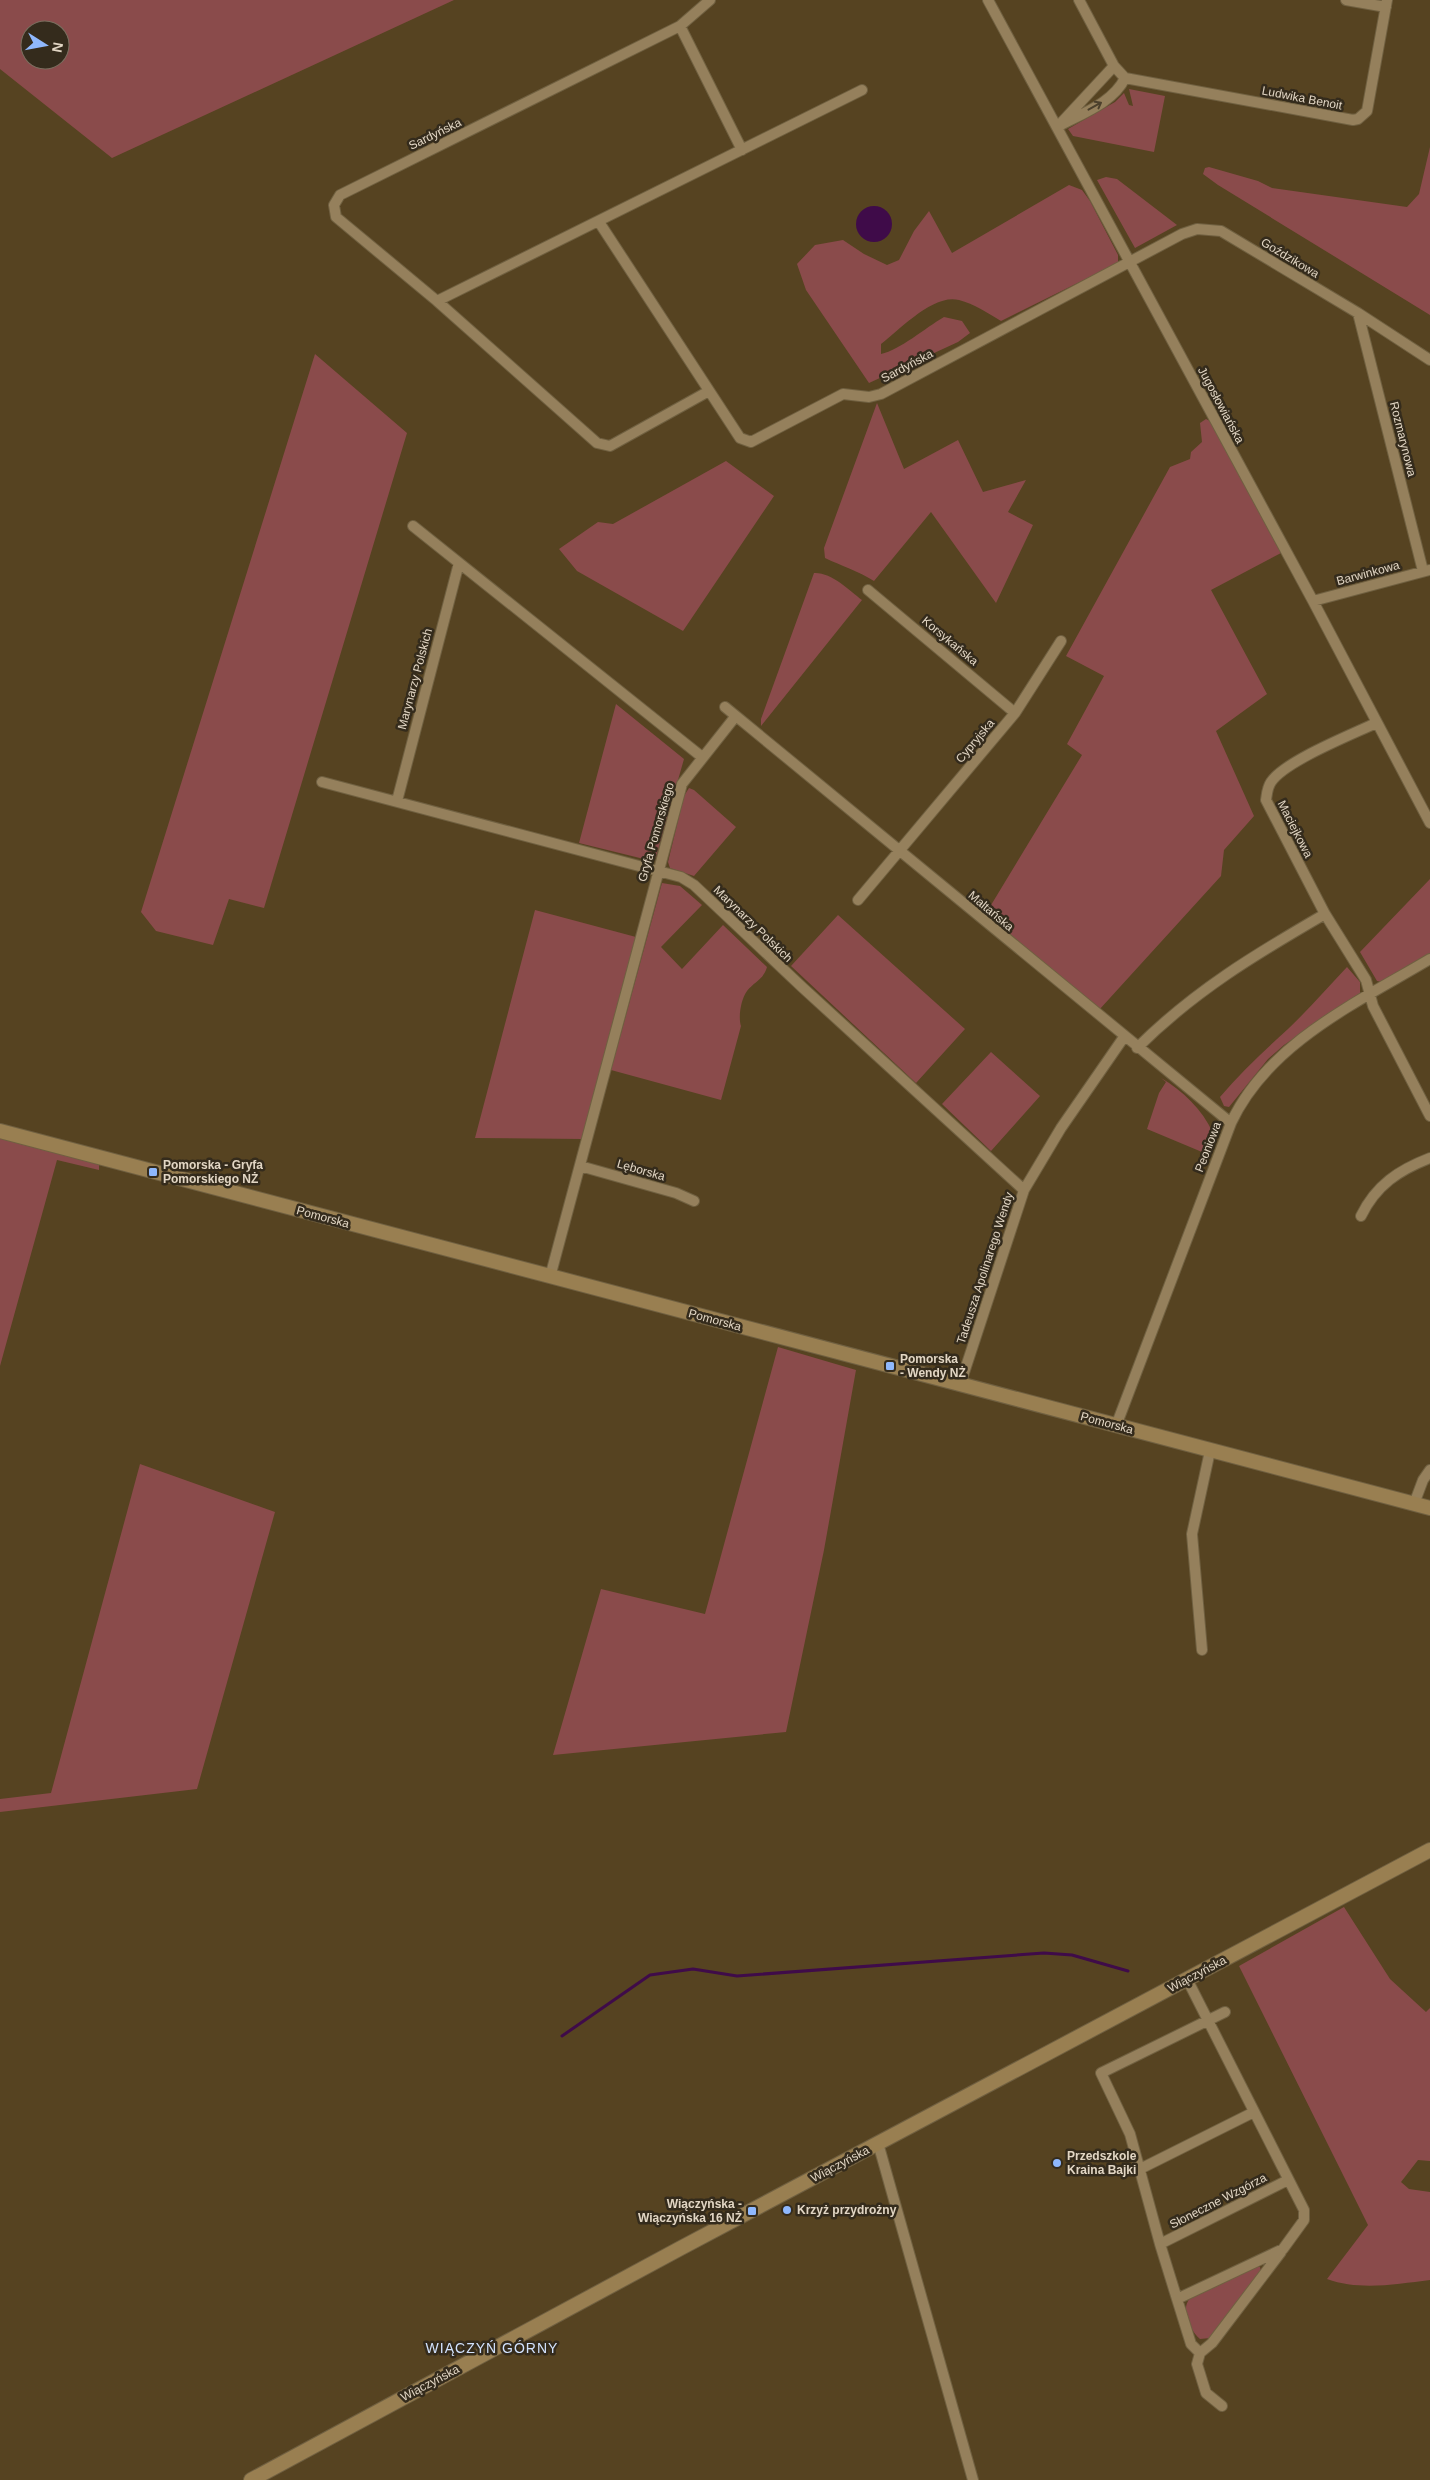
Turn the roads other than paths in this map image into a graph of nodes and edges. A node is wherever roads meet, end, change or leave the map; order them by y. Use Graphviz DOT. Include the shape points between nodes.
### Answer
graph roads {
  1 [pos="710,0"];
  2 [pos="988,0"];
  3 [pos="1079,0"];
  4 [pos="1346,0"];
  5 [pos="1386,4"];
  6 [pos="680,26"];
  7 [pos="1114,66"];
  8 [pos="1125,78"];
  9 [pos="862,90"];
  10 [pos="1057,127"];
  11 [pos="742,150"];
  12 [pos="599,222"];
  13 [pos="1130,261"];
  14 [pos="437,302"];
  15 [pos="1358,313"];
  16 [pos="1430,360"];
  17 [pos="709,392"];
  18 [pos="413,526"];
  19 [pos="458,563"];
  20 [pos="1427,570"];
  21 [pos="868,590"];
  22 [pos="1313,601"];
  23 [pos="1061,641"];
  24 [pos="725,707"];
  25 [pos="1015,713"];
  26 [pos="735,717"];
  27 [pos="1376,723"];
  28 [pos="702,757"];
  29 [pos="322,782"];
  30 [pos="397,800"];
  31 [pos="1430,823"];
  32 [pos="898,850"];
  33 [pos="658,871"];
  34 [pos="858,900"];
  35 [pos="1325,914"];
  36 [pos="1430,959"];
  37 [pos="1370,995"];
  38 [pos="1124,1037"];
  39 [pos="1137,1048"];
  40 [pos="1430,1116"];
  41 [pos="1231,1123"];
  42 [pos="0,1131"];
  43 [pos="1430,1158"];
  44 [pos="580,1166"];
  45 [pos="1024,1190"];
  46 [pos="694,1202"];
  47 [pos="1361,1216"];
  48 [pos="550,1276"];
  49 [pos="960,1385"];
  50 [pos="1116,1426"];
  51 [pos="1210,1451"];
  52 [pos="1430,1470"];
  53 [pos="1414,1504"];
  54 [pos="1430,1508"];
  55 [pos="1202,1650"];
  56 [pos="1430,1850"];
  57 [pos="1187,1979"];
  58 [pos="1225,2012"];
  59 [pos="1207,2021"];
  60 [pos="1254,2112"];
  61 [pos="878,2143"];
  62 [pos="1140,2169"];
  63 [pos="1288,2180"];
  64 [pos="1160,2244"];
  65 [pos="1283,2249"];
  66 [pos="1177,2299"];
  67 [pos="1200,2353"];
  68 [pos="1222,2406"];
  69 [pos="251,2480"];
  70 [pos="973,2480"];
  1 -- 6 [label="street, Sardyńska"];
  2 -- 10 [label="street, Jugosłowiańska"];
  3 -- 7 [label="street"];
  4 -- 5 [label="street, Ludwika Benoit"];
  5 -- 8 [label="street, Ludwika Benoit" via="1368,106 1358,119"];
  6 -- 11 [label="street"];
  6 -- 14 [label="street, Sardyńska" via="340,195 334,205 336,217"];
  7 -- 8 [label="street"];
  7 -- 10 [label="street"];
  10 -- 8 [label="street, one-way" via="1110,98"];
  9 -- 11 [label="street"];
  10 -- 13 [label="street, Jugosłowiańska"];
  11 -- 12 [label="street"];
  12 -- 14 [label="street"];
  12 -- 17 [label="street, Sardyńska"];
  13 -- 15 [label="street, Goździkowa" via="1192,230 1218,230"];
  13 -- 17 [label="street, Sardyńska" via="880,394 869,397 842,394 751,442 740,438"];
  13 -- 22 [label="street, Jugosłowiańska"];
  14 -- 17 [label="street, Sardyńska" via="597,443 610,446"];
  15 -- 16 [label="street, Goździkowa"];
  15 -- 20 [label="street, Rozmarynowa"];
  18 -- 19 [label="street"];
  19 -- 28 [label="street"];
  19 -- 30 [label="street, Marynarzy Polskich"];
  20 -- 22 [label="street, Barwinkowa"];
  21 -- 25 [label="street, Korsykańska"];
  22 -- 27 [label="street, Jugosłowiańska"];
  23 -- 25 [label="street, Cypryjska"];
  24 -- 26 [label="street, Maltańska"];
  25 -- 32 [label="street, Cypryjska"];
  26 -- 28 [label="street"];
  26 -- 32 [label="street, Maltańska"];
  27 -- 31 [label="street, Jugosłowiańska"];
  27 -- 35 [label="street, Maciejkowa" via="1283,770 1267,790 1269,808"];
  28 -- 33 [label="street, Gryfa Pomorskiego" via="682,784"];
  29 -- 30 [label="street, Marynarzy Polskich"];
  30 -- 33 [label="street, Marynarzy Polskich"];
  32 -- 34 [label="street, Cypryjska"];
  32 -- 38 [label="street, Maltańska"];
  33 -- 44 [label="street, Gryfa Pomorskiego"];
  33 -- 45 [label="street, Marynarzy Polskich" via="681,877 694,885"];
  35 -- 37 [label="street, Maciejkowa" via="1366,980"];
  35 -- 39 [label="street" via="1228,972 1184,1005"];
  36 -- 37 [label="street, Peoniowa"];
  37 -- 40 [label="street, Maciejkowa"];
  37 -- 41 [label="street, Peoniowa" via="1300,1041 1276,1061 1251,1089"];
  38 -- 39 [label="street, Maltańska"];
  38 -- 45 [label="street, Tadeusza Apolinarego Wendy" via="1061,1128"];
  39 -- 41 [label="street, Maltańska"];
  41 -- 50 [label="street, Peoniowa"];
  42 -- 48 [label="street, Pomorska"];
  43 -- 47 [label="street" via="1410,1166 1384,1183"];
  44 -- 46 [label="street, Lęborska" via="676,1193"];
  44 -- 48 [label="street, Gryfa Pomorskiego"];
  45 -- 49 [label="street, Tadeusza Apolinarego Wendy"];
  48 -- 49 [label="street, Pomorska"];
  49 -- 50 [label="street, Pomorska"];
  50 -- 51 [label="street, Pomorska"];
  51 -- 53 [label="street, Pomorska"];
  51 -- 55 [label="street" via="1192,1534"];
  52 -- 53 [label="street"];
  53 -- 54 [label="street, Pomorska"];
  56 -- 57 [label="street, Wiączyńska"];
  57 -- 59 [label="street, Słoneczne Wzgórza"];
  57 -- 61 [label="street, Wiączyńska"];
  58 -- 59 [label="street"];
  59 -- 60 [label="street, Słoneczne Wzgórza"];
  59 -- 62 [label="street, Słoneczne Wzgórza" via="1102,2073 1126,2124"];
  60 -- 62 [label="street"];
  60 -- 63 [label="street, Słoneczne Wzgórza"];
  61 -- 69 [label="street, Wiączyńska"];
  61 -- 70 [label="street"];
  62 -- 64 [label="street, Słoneczne Wzgórza"];
  63 -- 64 [label="street, Słoneczne Wzgórza"];
  63 -- 65 [label="street, Słoneczne Wzgórza" via="1304,2210 1304,2220"];
  64 -- 66 [label="street, Słoneczne Wzgórza"];
  65 -- 66 [label="street, Słoneczne Wzgórza"];
  65 -- 67 [label="street, Słoneczne Wzgórza" via="1212,2343"];
  66 -- 67 [label="street, Słoneczne Wzgórza" via="1191,2344"];
  67 -- 68 [label="street, Słoneczne Wzgórza" via="1197,2364 1206,2393"];
}
